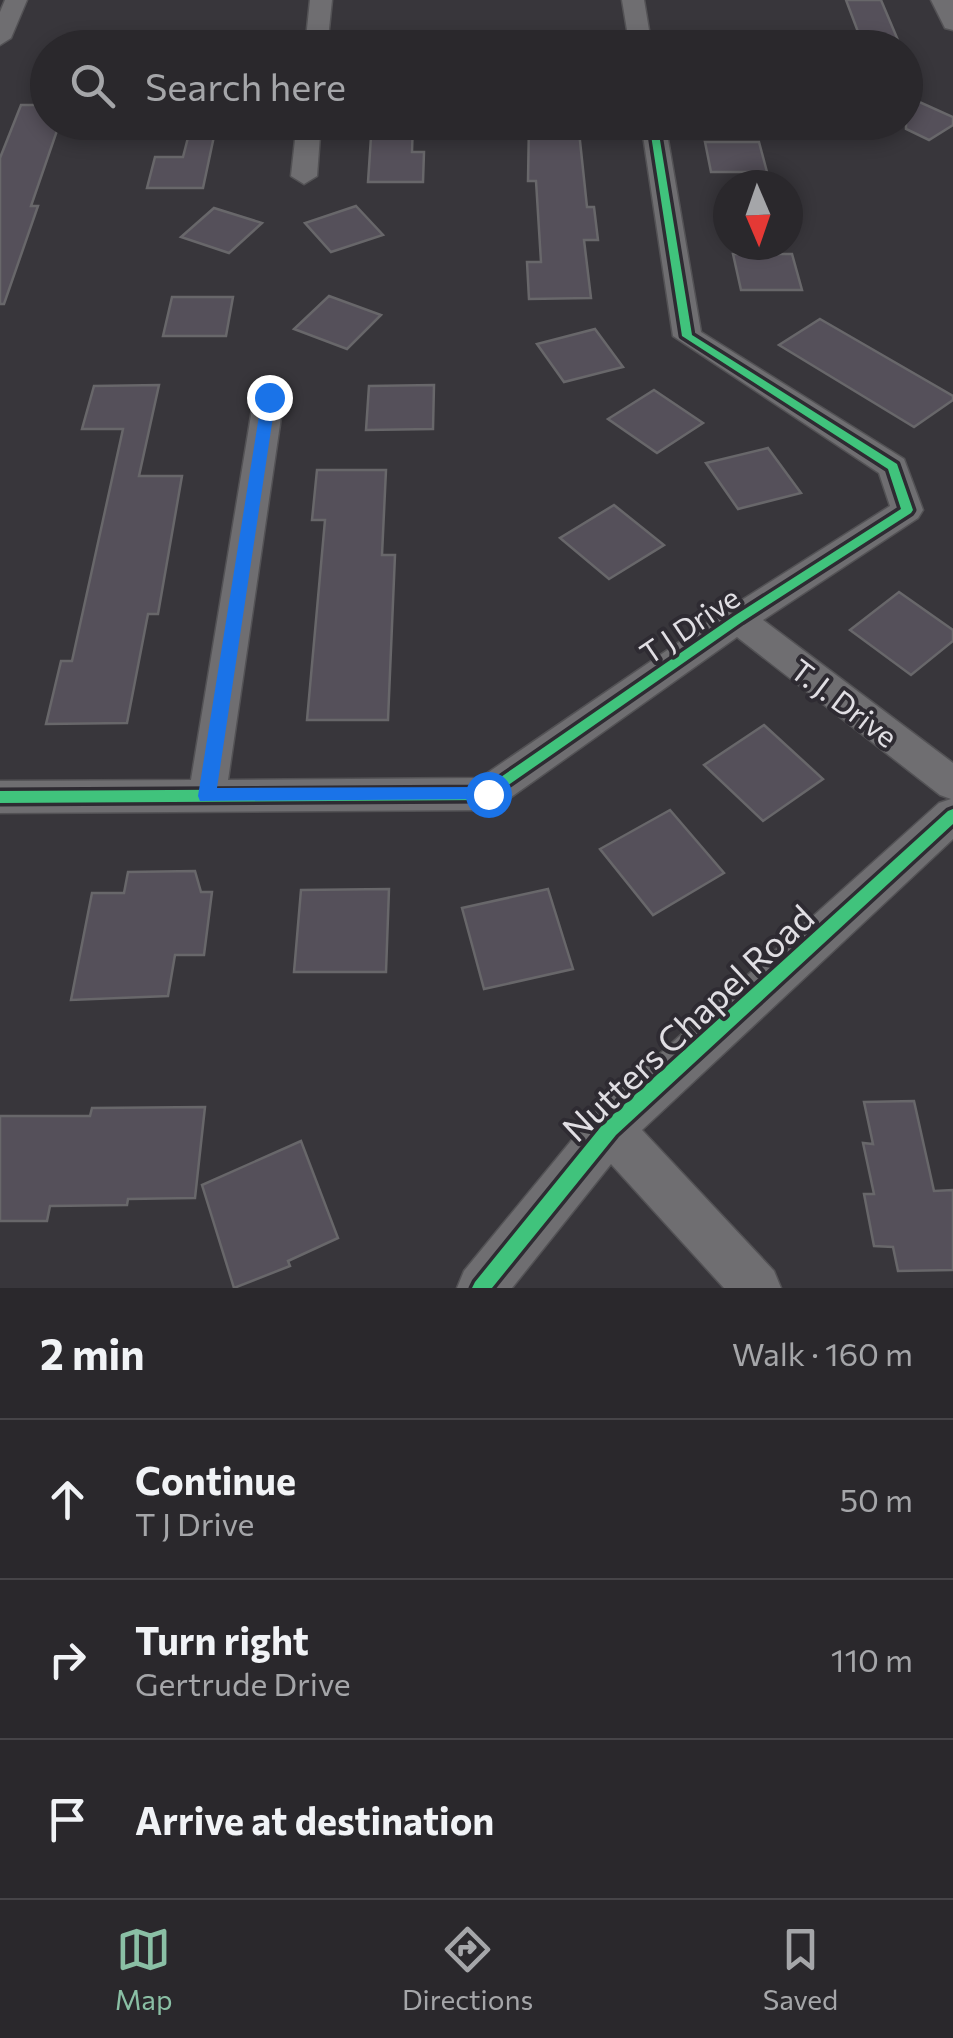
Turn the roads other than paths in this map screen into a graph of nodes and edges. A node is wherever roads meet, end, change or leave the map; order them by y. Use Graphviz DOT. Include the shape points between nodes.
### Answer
graph roads {
  1 [pos="16,0"];
  2 [pos="321,0"];
  3 [pos="634,0"];
  4 [pos="942,0"];
  5 [pos="953,23"];
  6 [pos="318,30"];
  7 [pos="638,30"];
  8 [pos="0,38"];
  9 [pos="307,140"];
  10 [pos="656,140"];
  11 [pos="304,176"];
  12 [pos="269,397"];
  13 [pos="738,620"];
  14 [pos="953,784"];
  15 [pos="207,796"];
  16 [pos="0,797"];
  17 [pos="953,816"];
  18 [pos="610,1128"];
  19 [pos="480,1288"];
  20 [pos="757,1288"];
  1 -- 8 [label="street"];
  2 -- 6 [label="street"];
  3 -- 7 [label="street"];
  4 -- 5 [label="street"];
  9 -- 11 [label="street"];
  10 -- 13 [label="street, T J Drive" via="687,336 893,468 907,510"];
  12 -- 15 [label="street"];
  13 -- 14 [label="street, T. J. Drive"];
  13 -- 15 [label="street, T J Drive" via="488,794"];
  15 -- 16 [label="street, T J Drive"];
  17 -- 18 [label="street, Nutters Chapel Road"];
  18 -- 19 [label="street, Nutters Chapel Road"];
  18 -- 20 [label="street"];
}
